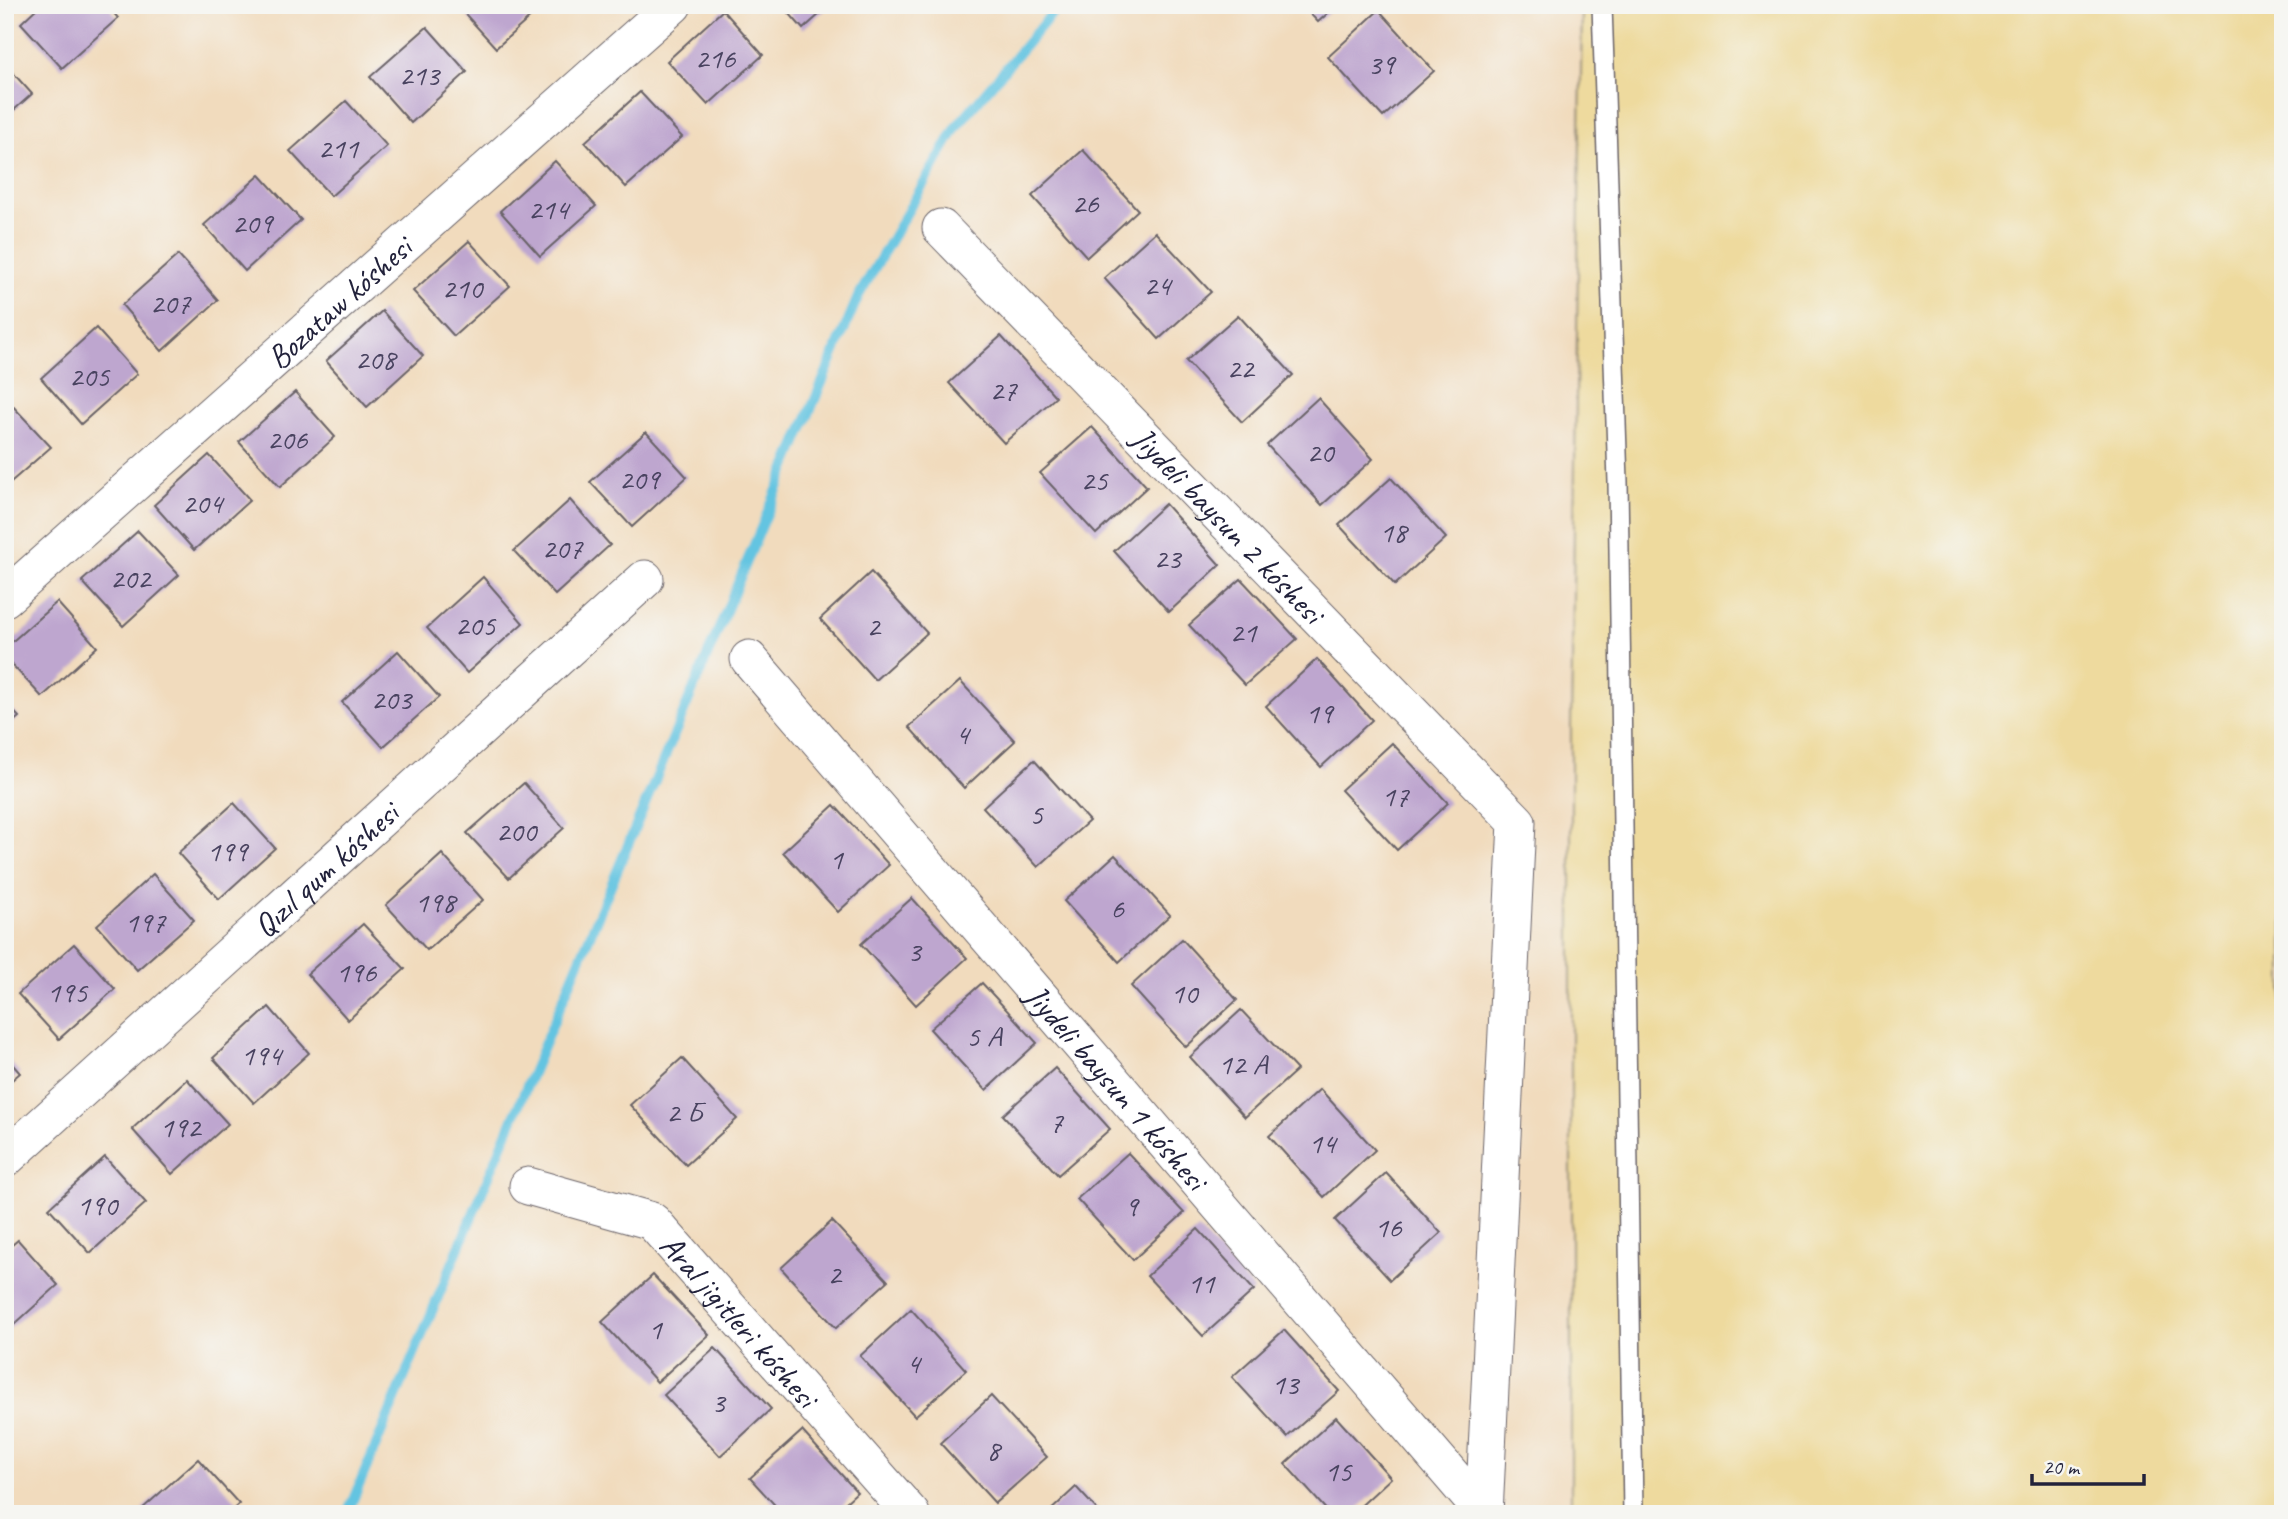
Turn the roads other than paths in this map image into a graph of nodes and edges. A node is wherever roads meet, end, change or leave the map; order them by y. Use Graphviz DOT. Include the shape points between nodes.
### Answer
graph roads {
  1 [pos="673,5"];
  2 [pos="1602,5"];
  3 [pos="941,228"];
  4 [pos="645,579"];
  5 [pos="5,598"];
  6 [pos="749,659"];
  7 [pos="5,1159"];
  8 [pos="528,1186"];
  9 [pos="1484,1513"];
  10 [pos="911,1514"];
  11 [pos="1633,1514"];
  1 -- 5 [label="street, Bozataw kóshesi"];
  2 -- 11 [label="lane" via="1618,482"];
  3 -- 9 [label="street, Jiydeli baysun 2 kóshesi" via="1517,822"];
  4 -- 7 [label="street, Qızıl qum kóshesi"];
  6 -- 9 [label="street, Jiydeli baysun 1 kóshesi"];
  8 -- 10 [label="street, Aral jigitleri kóshesi" via="652,1221"];
}
